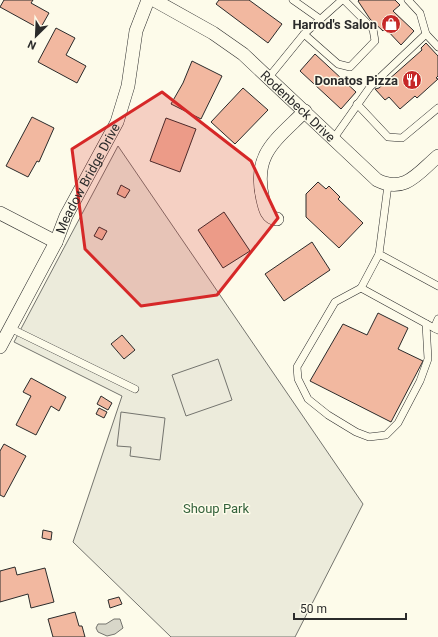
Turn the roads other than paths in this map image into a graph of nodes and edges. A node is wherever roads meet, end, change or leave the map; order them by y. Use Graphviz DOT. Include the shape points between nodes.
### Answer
graph roads {
  1 [pos="148,0"];
  2 [pos="154,0"];
  3 [pos="293,0"];
  4 [pos="343,0"];
  5 [pos="408,0"];
  6 [pos="320,19"];
  7 [pos="304,34"];
  8 [pos="426,34"];
  9 [pos="438,47"];
  10 [pos="268,77"];
  11 [pos="357,104"];
  12 [pos="305,111"];
  13 [pos="437,111"];
  14 [pos="334,138"];
  15 [pos="438,156"];
  16 [pos="388,185"];
  17 [pos="0,213"];
  18 [pos="277,219"];
  19 [pos="56,242"];
  20 [pos="379,254"];
  21 [pos="438,286"];
  22 [pos="361,288"];
  23 [pos="438,319"];
  24 [pos="426,324"];
  25 [pos="10,328"];
  26 [pos="436,329"];
  27 [pos="0,347"];
  28 [pos="135,389"];
  1 -- 19 [label="street, Meadow Bridge Drive" via="136,31 128,86 118,119 66,216"];
  2 -- 10 [label="street, Rodenbeck Drive" via="213,33 243,54"];
  3 -- 6 [label="lane"];
  4 -- 6 [label="lane"];
  4 -- 7 [label="lane" via="373,29 375,41 350,67 338,64"];
  5 -- 8 [label="lane" via="420,13"];
  6 -- 7 [label="lane"];
  7 -- 10 [label="lane"];
  8 -- 9 [label="lane"];
  8 -- 11 [label="lane" via="370,87"];
  10 -- 12 [label="street, Rodenbeck Drive"];
  11 -- 13 [label="lane" via="388,137 402,138"];
  11 -- 14 [label="lane"];
  12 -- 14 [label="street, Rodenbeck Drive"];
  12 -- 18 [label="street" via="272,144 261,165 260,189 266,211 269,216"];
  14 -- 16 [label="street, Rodenbeck Drive" via="378,180"];
  15 -- 16 [label="street" via="405,183"];
  16 -- 20 [label="lane"];
  17 -- 19 [label="street"];
  19 -- 25 [label="street, Meadow Bridge Drive"];
  20 -- 21 [label="lane"];
  20 -- 22 [label="lane"];
  22 -- 24 [label="lane"];
  22 -- 24 [label="lane" via="335,302 297,367 298,379 308,399 356,432 369,437 386,435 398,423 420,381 428,359"];
  23 -- 26 [label="lane"];
  24 -- 26 [label="lane"];
  25 -- 27 [label="street, Meadow Bridge Drive"];
  25 -- 28 [label="lane"];
}
